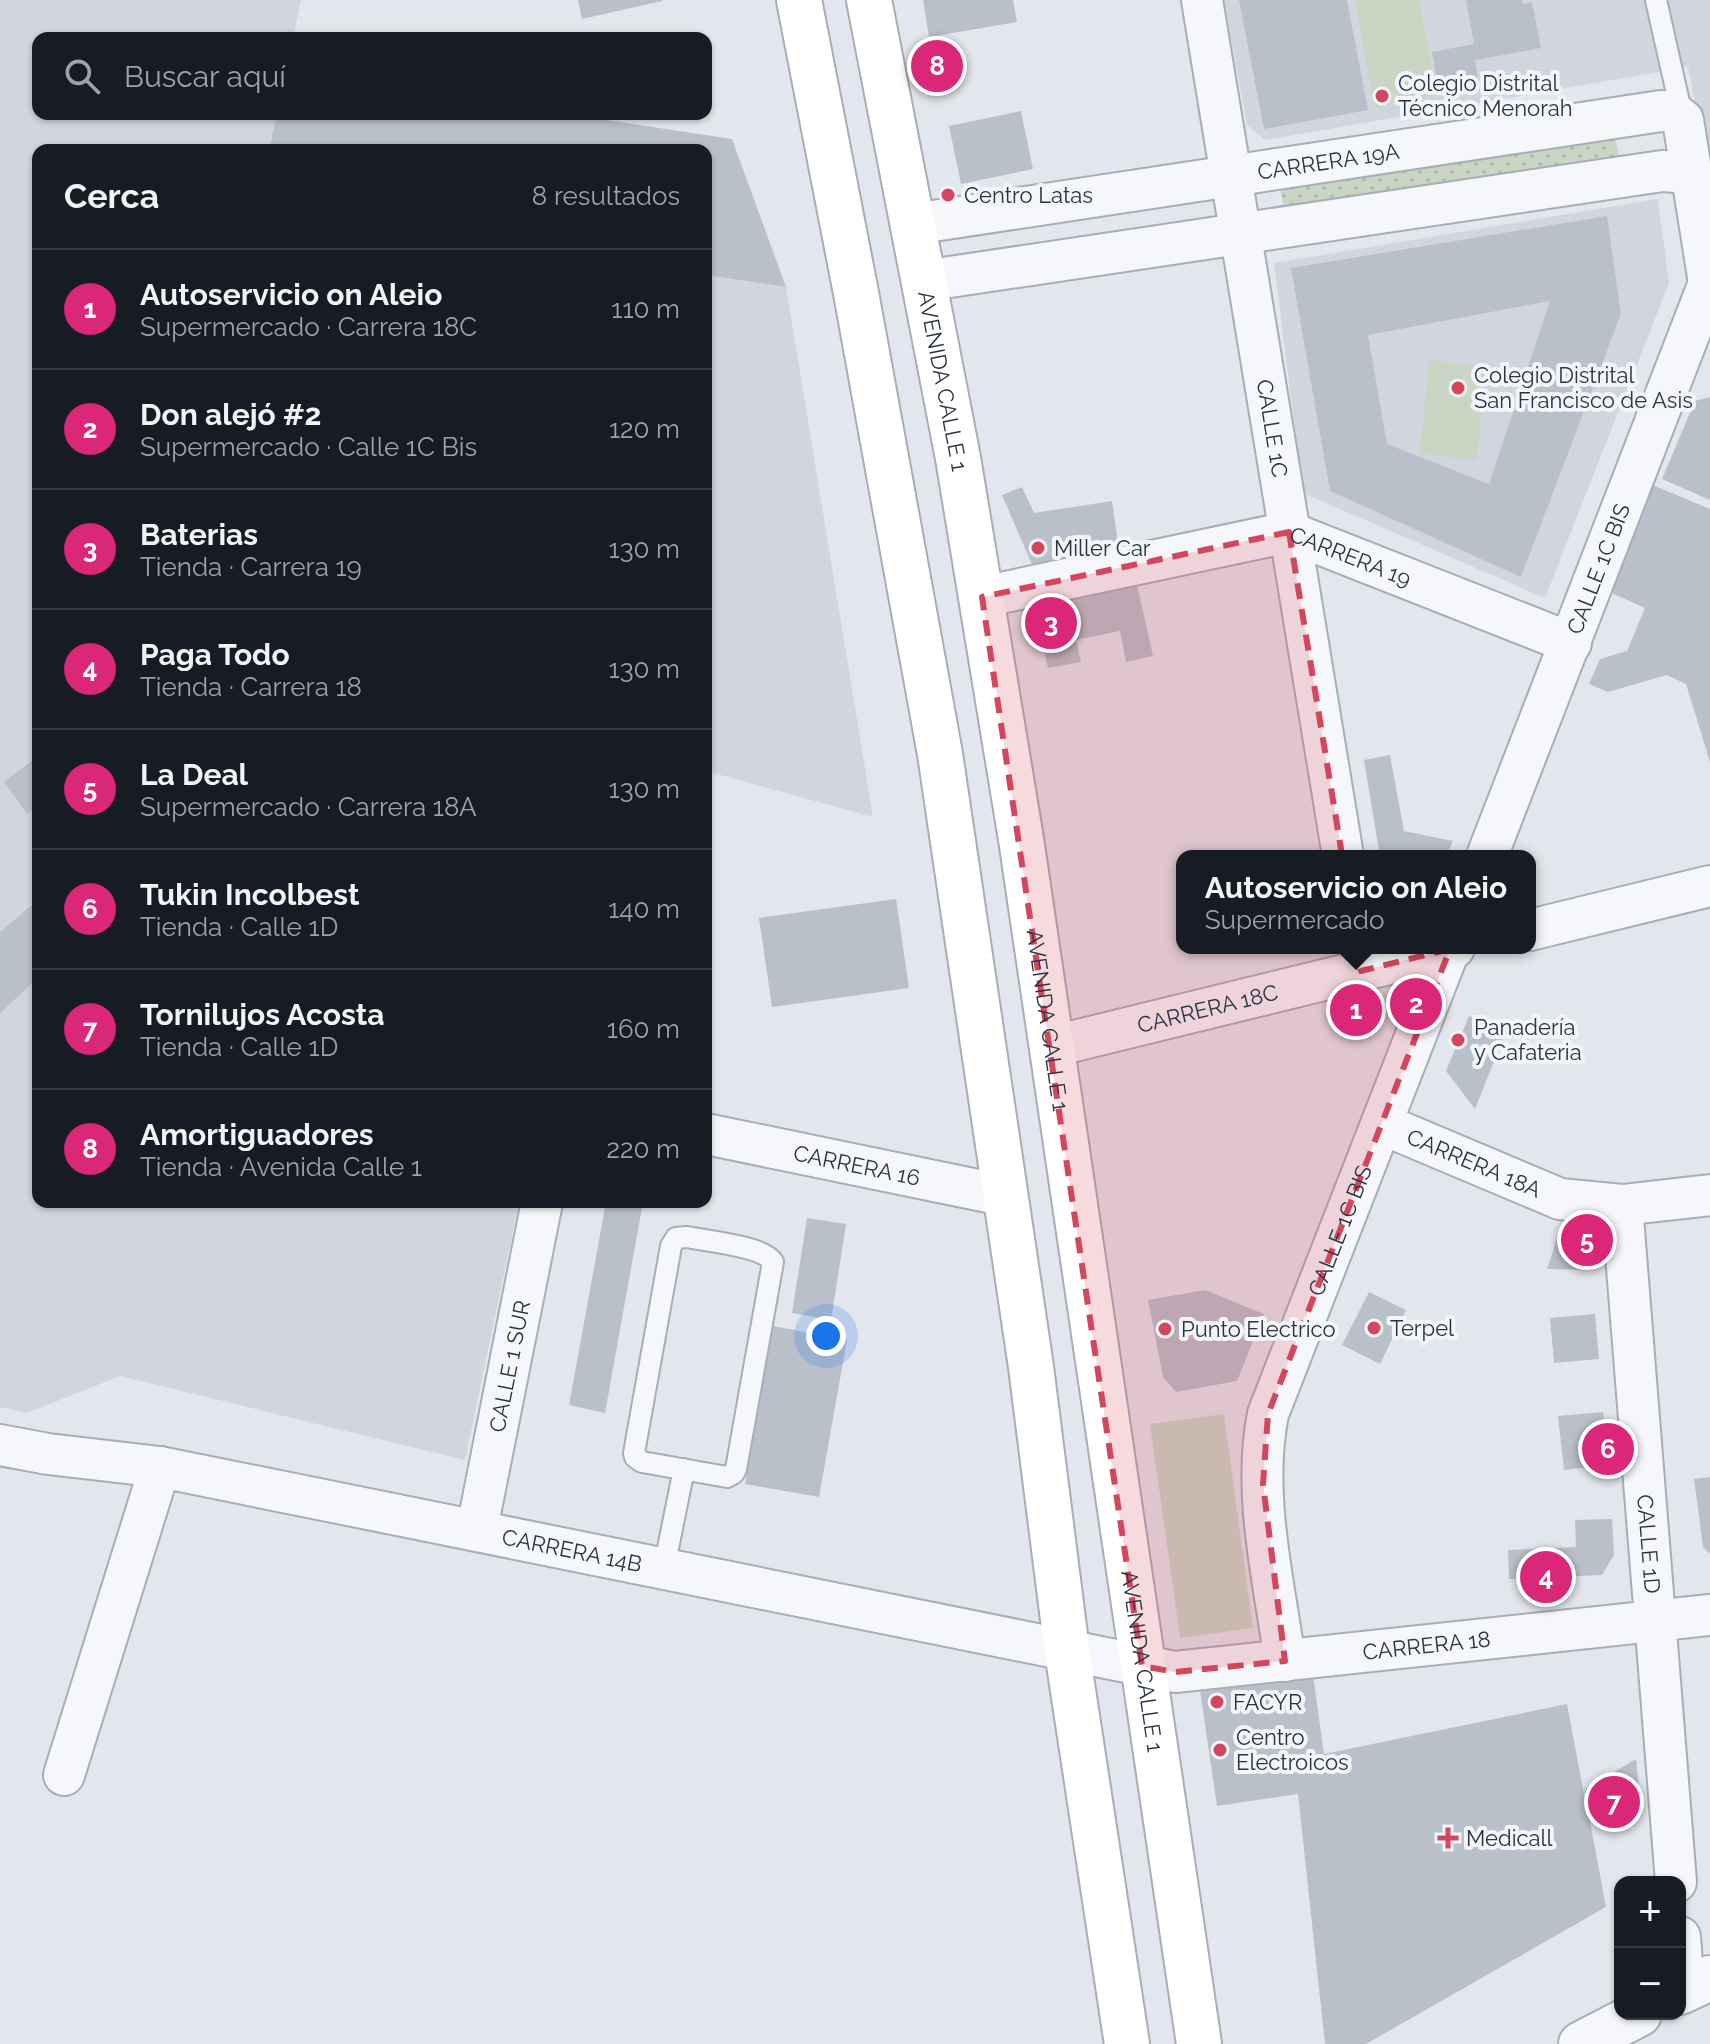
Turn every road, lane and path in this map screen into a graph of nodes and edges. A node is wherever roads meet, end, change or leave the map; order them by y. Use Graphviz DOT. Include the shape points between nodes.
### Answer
graph roads {
  1 [pos="799,0"];
  2 [pos="869,0"];
  3 [pos="1202,0"];
  4 [pos="1656,0"];
  5 [pos="1683,120"];
  6 [pos="1231,177"];
  7 [pos="1692,177"];
  8 [pos="913,224"];
  9 [pos="1240,234"];
  10 [pos="923,281"];
  11 [pos="1710,282"];
  12 [pos="1289,532"];
  13 [pos="982,597"];
  14 [pos="1571,643"];
  15 [pos="1342,850"];
  16 [pos="1489,850"];
  17 [pos="1710,886"];
  18 [pos="1536,929"];
  19 [pos="1406,954"];
  20 [pos="1450,954"];
  21 [pos="1360,960"];
  22 [pos="1054,1046"];
  23 [pos="1382,1124"];
  24 [pos="712,1135"];
  25 [pos="1710,1195"];
  26 [pos="1007,1196"];
  27 [pos="1622,1205"];
  28 [pos="541,1208"];
  29 [pos="0,1445"];
  30 [pos="160,1467"];
  31 [pos="684,1469"];
  32 [pos="477,1529"];
  33 [pos="664,1568"];
  34 [pos="1710,1615"];
  35 [pos="1655,1620"];
  36 [pos="1067,1651"];
  37 [pos="1285,1661"];
  38 [pos="1142,1666"];
  39 [pos="64,1775"];
  40 [pos="1676,1876"];
  41 [pos="1682,1948"];
  42 [pos="1691,1987"];
  43 [pos="1627,2020"];
  44 [pos="1127,2044"];
  45 [pos="1199,2044"];
  46 [pos="1581,2044"];
  1 -- 26 [label="main road" via="940,754"];
  2 -- 8 [label="main road, AVENIDA CALLE 1"];
  3 -- 6 [label="street, CALLE 1C"];
  4 -- 5 [label="lane"];
  5 -- 6 [label="street, CARRERA 19A" via="1673,112 1652,112"];
  5 -- 7 [label="street"];
  6 -- 8 [label="street, CARRERA 19A"];
  6 -- 9 [label="street, CALLE 1C"];
  7 -- 9 [label="street" via="1662,171"];
  7 -- 11 [label="street"];
  8 -- 10 [label="main road, AVENIDA CALLE 1"];
  9 -- 10 [label="street"];
  9 -- 12 [label="street, CALLE 1C"];
  10 -- 13 [label="main road, AVENIDA CALLE 1"];
  11 -- 14 [label="street, CALLE 1C BIS"];
  12 -- 13 [label="street, CARRERA 19"];
  12 -- 14 [label="street, CARRERA 19"];
  12 -- 15 [label="street, CALLE 1C"];
  13 -- 22 [label="main road, AVENIDA CALLE 1"];
  14 -- 16 [label="street, CALLE 1C BIS"];
  17 -- 18 [label="street"];
  19 -- 21 [label="street, CARRERA 18C"];
  20 -- 23 [label="street, CALLE 1C BIS"];
  21 -- 22 [label="street, CARRERA 18C"];
  22 -- 38 [label="main road, AVENIDA CALLE 1"];
  23 -- 27 [label="street, CARRERA 18A" via="1560,1199"];
  23 -- 37 [label="street, CALLE 1C BIS" via="1268,1414 1265,1519"];
  24 -- 26 [label="street, CARRERA 16"];
  25 -- 27 [label="street, CARRERA 18A"];
  26 -- 36 [label="main road"];
  27 -- 35 [label="street, CALLE 1D"];
  28 -- 32 [label="street, CALLE 1 SUR"];
  29 -- 30 [label="street, CARRERA 14B"];
  30 -- 32 [label="street, CARRERA 14B"];
  30 -- 39 [label="street"];
  31 -- 31 [label="lane" via="638,1460 634,1449 671,1246 676,1238 687,1237 759,1251 773,1262 734,1473 727,1477"];
  31 -- 33 [label="lane"];
  32 -- 33 [label="street, CARRERA 14B"];
  33 -- 36 [label="street, CARRERA 14B"];
  34 -- 35 [label="street, CARRERA 18"];
  35 -- 37 [label="street, CARRERA 18"];
  35 -- 40 [label="street, CALLE 1D"];
  36 -- 38 [label="street, CARRERA 14B"];
  36 -- 44 [label="main road"];
  37 -- 38 [label="street, CARRERA 18" via="1175,1672"];
  38 -- 45 [label="main road, AVENIDA CALLE 1"];
  41 -- 42 [label="street"];
  43 -- 46 [label="street"];
}
